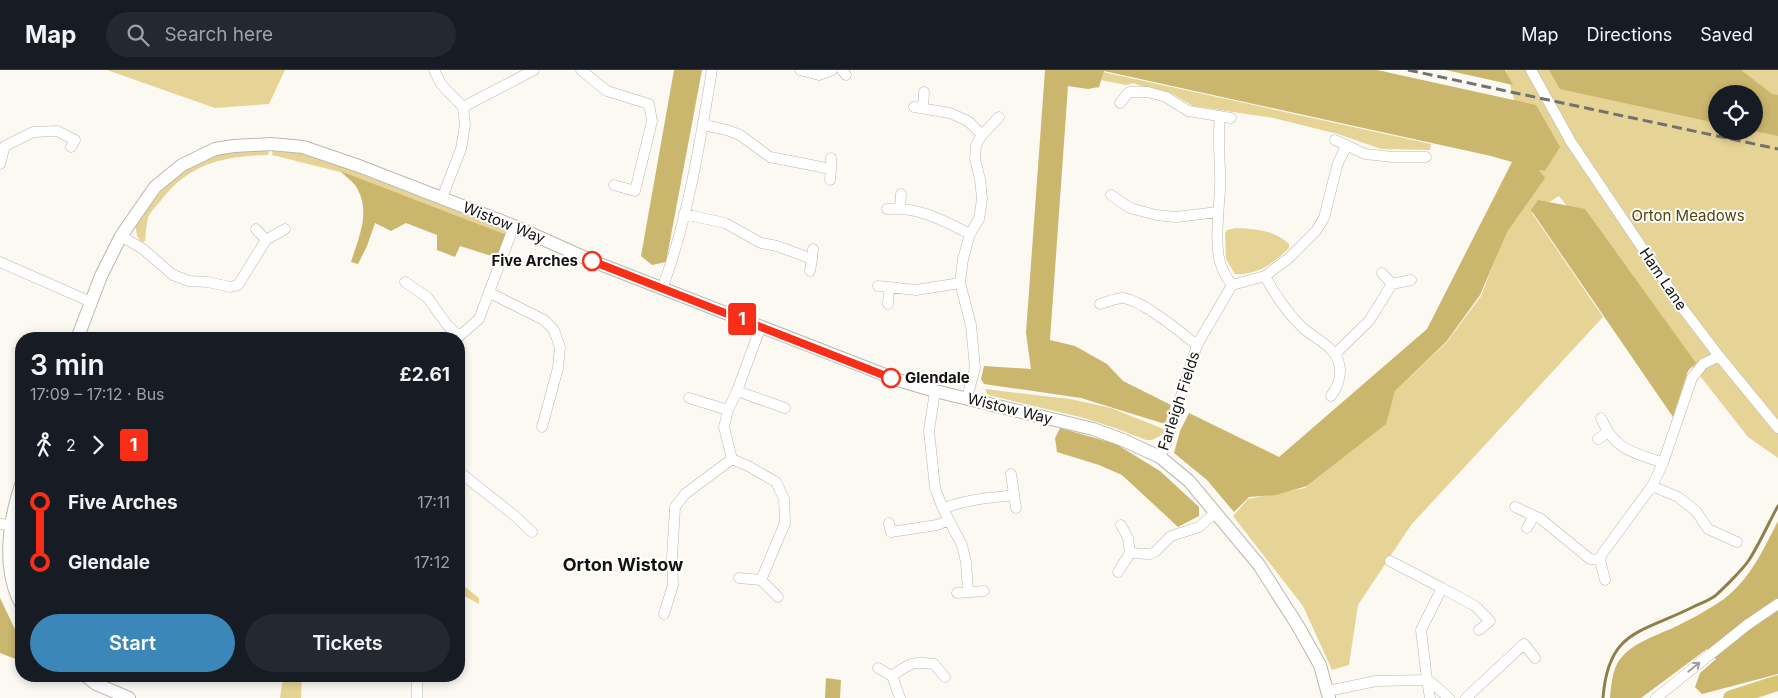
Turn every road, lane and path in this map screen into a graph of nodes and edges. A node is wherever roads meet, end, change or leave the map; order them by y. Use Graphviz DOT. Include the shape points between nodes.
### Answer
graph roads {
  1 [pos="434,70"];
  2 [pos="534,70"];
  3 [pos="581,70"];
  4 [pos="712,70"];
  5 [pos="800,70"];
  6 [pos="832,70"];
  7 [pos="1531,70"];
  8 [pos="924,92"];
  9 [pos="1120,103"];
  10 [pos="463,107"];
  11 [pos="1220,116"];
  12 [pos="999,117"];
  13 [pos="1231,118"];
  14 [pos="702,126"];
  15 [pos="982,135"];
  16 [pos="1336,140"];
  17 [pos="2,142"];
  18 [pos="1346,145"];
  19 [pos="71,147"];
  20 [pos="1426,157"];
  21 [pos="831,158"];
  22 [pos="0,164"];
  23 [pos="614,185"];
  24 [pos="901,194"];
  25 [pos="1111,195"];
  26 [pos="442,198"];
  27 [pos="900,208"];
  28 [pos="887,209"];
  29 [pos="1218,212"];
  30 [pos="684,214"];
  31 [pos="514,226"];
  32 [pos="256,229"];
  33 [pos="285,229"];
  34 [pos="970,234"];
  35 [pos="121,236"];
  36 [pos="266,240"];
  37 [pos="0,262"];
  38 [pos="810,271"];
  39 [pos="1382,273"];
  40 [pos="1265,276"];
  41 [pos="1411,280"];
  42 [pos="405,282"];
  43 [pos="960,283"];
  44 [pos="1392,284"];
  45 [pos="1232,285"];
  46 [pos="662,288"];
  47 [pos="490,293"];
  48 [pos="91,302"];
  49 [pos="888,304"];
  50 [pos="1100,304"];
  51 [pos="761,326"];
  52 [pos="80,332"];
  53 [pos="453,332"];
  54 [pos="465,332"];
  55 [pos="1197,345"];
  56 [pos="1336,353"];
  57 [pos="1719,356"];
  58 [pos="737,392"];
  59 [pos="935,392"];
  60 [pos="1331,396"];
  61 [pos="689,398"];
  62 [pos="967,398"];
  63 [pos="785,408"];
  64 [pos="728,410"];
  65 [pos="1601,418"];
  66 [pos="542,427"];
  67 [pos="1778,428"];
  68 [pos="1607,433"];
  69 [pos="1598,439"];
  70 [pos="1160,457"];
  71 [pos="732,460"];
  72 [pos="1663,463"];
  73 [pos="1011,474"];
  74 [pos="465,476"];
  75 [pos="1652,486"];
  76 [pos="1014,495"];
  77 [pos="15,500"];
  78 [pos="1515,507"];
  79 [pos="1016,508"];
  80 [pos="943,509"];
  81 [pos="1216,512"];
  82 [pos="1534,516"];
  83 [pos="949,520"];
  84 [pos="890,523"];
  85 [pos="6,525"];
  86 [pos="1121,525"];
  87 [pos="1527,528"];
  88 [pos="532,532"];
  89 [pos="1737,542"];
  90 [pos="1130,553"];
  91 [pos="1600,560"];
  92 [pos="1390,561"];
  93 [pos="1118,572"];
  94 [pos="739,578"];
  95 [pos="761,580"];
  96 [pos="1605,580"];
  97 [pos="15,586"];
  98 [pos="1442,588"];
  99 [pos="984,591"];
  100 [pos="968,592"];
  101 [pos="957,593"];
  102 [pos="778,597"];
  103 [pos="1778,604"];
  104 [pos="664,614"];
  105 [pos="1479,630"];
  106 [pos="1535,658"];
  107 [pos="878,668"];
  108 [pos="892,676"];
  109 [pos="946,677"];
  110 [pos="1427,680"];
  111 [pos="94,682"];
  112 [pos="417,682"];
  113 [pos="1778,683"];
  114 [pos="1329,694"];
  115 [pos="129,698"];
  116 [pos="417,698"];
  117 [pos="900,698"];
  118 [pos="1430,698"];
  119 [pos="1449,698"];
  120 [pos="1466,698"];
  121 [pos="1656,698"];
  122 [pos="1731,698"];
  1 -- 10 [label="street" via="441,84"];
  2 -- 10 [label="street"];
  3 -- 23 [label="street" via="608,91 649,104 652,121 635,191"];
  4 -- 14 [label="street"];
  5 -- 6 [label="street" via="820,75"];
  7 -- 57 [label="street, Ham Lane" via="1571,142 1684,310"];
  8 -- 15 [label="street" via="919,107 950,113 968,121"];
  9 -- 11 [label="street" via="1129,92 1148,92 1166,96 1188,111"];
  10 -- 26 [label="street" via="465,125 461,149"];
  11 -- 13 [label="street"];
  11 -- 29 [label="street"];
  12 -- 15 [label="street"];
  14 -- 21 [label="street" via="740,135 770,157 831,174"];
  14 -- 30 [label="street"];
  15 -- 34 [label="street" via="976,145 974,159 982,199 979,219"];
  16 -- 18 [label="street"];
  17 -- 19 [label="street" via="33,132 57,131 75,140"];
  17 -- 22 [label="street"];
  18 -- 20 [label="street" via="1365,154"];
  18 -- 40 [label="street" via="1332,182 1324,218 1316,231"];
  24 -- 27 [label="street"];
  25 -- 29 [label="street" via="1130,208 1156,215 1176,217"];
  26 -- 31 [label="street, Wistow Way"];
  26 -- 35 [label="street, Wistow Way" via="303,147 271,144 234,146 215,149 182,165 154,187"];
  27 -- 28 [label="street"];
  27 -- 34 [label="street" via="931,215"];
  29 -- 45 [label="street" via="1218,256"];
  30 -- 38 [label="street" via="725,222 762,243 812,254"];
  30 -- 46 [label="street"];
  31 -- 46 [label="street, Wistow Way"];
  31 -- 47 [label="street"];
  32 -- 36 [label="street"];
  33 -- 36 [label="street"];
  34 -- 43 [label="street"];
  35 -- 36 [label="street" via="143,249 173,275 230,288 238,285"];
  35 -- 48 [label="street, Wistow Way"];
  37 -- 48 [label="street"];
  39 -- 44 [label="street"];
  40 -- 45 [label="street"];
  40 -- 56 [label="street" via="1290,315"];
  41 -- 44 [label="street"];
  42 -- 53 [label="street" via="427,297"];
  43 -- 49 [label="street" via="916,290 884,287"];
  43 -- 62 [label="street" via="971,325 975,368"];
  44 -- 56 [label="street" via="1369,321"];
  45 -- 55 [label="street, Farleigh Fields"];
  46 -- 51 [label="street, Wistow Way"];
  47 -- 54 [label="street" via="479,319"];
  47 -- 66 [label="street" via="544,320 558,340 558,368"];
  48 -- 52 [label="street, Wistow Way"];
  50 -- 55 [label="street, Farleigh Fields" via="1122,298 1137,303"];
  51 -- 58 [label="street"];
  51 -- 59 [label="street, Wistow Way"];
  55 -- 70 [label="street, Farleigh Fields"];
  56 -- 60 [label="street" via="1340,362 1340,378"];
  57 -- 67 [label="street, Ham Lane"];
  57 -- 72 [label="street" via="1703,364 1692,378"];
  58 -- 63 [label="street"];
  58 -- 64 [label="street"];
  59 -- 62 [label="street, Wistow Way"];
  59 -- 80 [label="street" via="929,431 935,488"];
  61 -- 64 [label="street"];
  62 -- 70 [label="street, Wistow Way" via="1093,429"];
  64 -- 71 [label="street" via="724,427"];
  65 -- 68 [label="street"];
  68 -- 69 [label="street"];
  68 -- 72 [label="street" via="1623,448"];
  70 -- 81 [label="street, Wistow Way" via="1189,480"];
  71 -- 95 [label="street" via="776,482 784,499 785,523"];
  71 -- 104 [label="street" via="685,494 675,507 673,586"];
  72 -- 75 [label="street"];
  73 -- 76 [label="street"];
  74 -- 88 [label="street"];
  75 -- 89 [label="street" via="1678,497 1696,511 1708,528"];
  75 -- 91 [label="street"];
  76 -- 79 [label="street"];
  76 -- 80 [label="street" via="952,504"];
  77 -- 85 [label="street"];
  78 -- 82 [label="street"];
  80 -- 83 [label="street"];
  81 -- 90 [label="street" via="1199,528 1171,536 1156,552"];
  81 -- 114 [label="street, Wistow Way" via="1259,565 1298,626 1320,665"];
  82 -- 87 [label="street"];
  82 -- 91 [label="street" via="1590,559"];
  83 -- 84 [label="street" via="891,532"];
  83 -- 100 [label="street" via="962,545"];
  85 -- 97 [label="street"];
  86 -- 90 [label="street" via="1128,538"];
  90 -- 93 [label="street"];
  91 -- 96 [label="street"];
  92 -- 98 [label="street"];
  94 -- 95 [label="street"];
  95 -- 102 [label="street"];
  98 -- 105 [label="street" via="1475,606 1490,621"];
  98 -- 110 [label="street" via="1421,630"];
  99 -- 100 [label="street"];
  100 -- 101 [label="street"];
  121 -- 103 [label="street, one-way"];
  106 -- 120 [label="street" via="1521,641"];
  107 -- 108 [label="street"];
  108 -- 109 [label="street" via="917,662 934,664"];
  108 -- 117 [label="street"];
  110 -- 114 [label="street" via="1376,680"];
  110 -- 118 [label="street"];
  110 -- 119 [label="street"];
  111 -- 115 [label="street"];
  112 -- 116 [label="street"];
  113 -- 122 [label="main road"];
}
